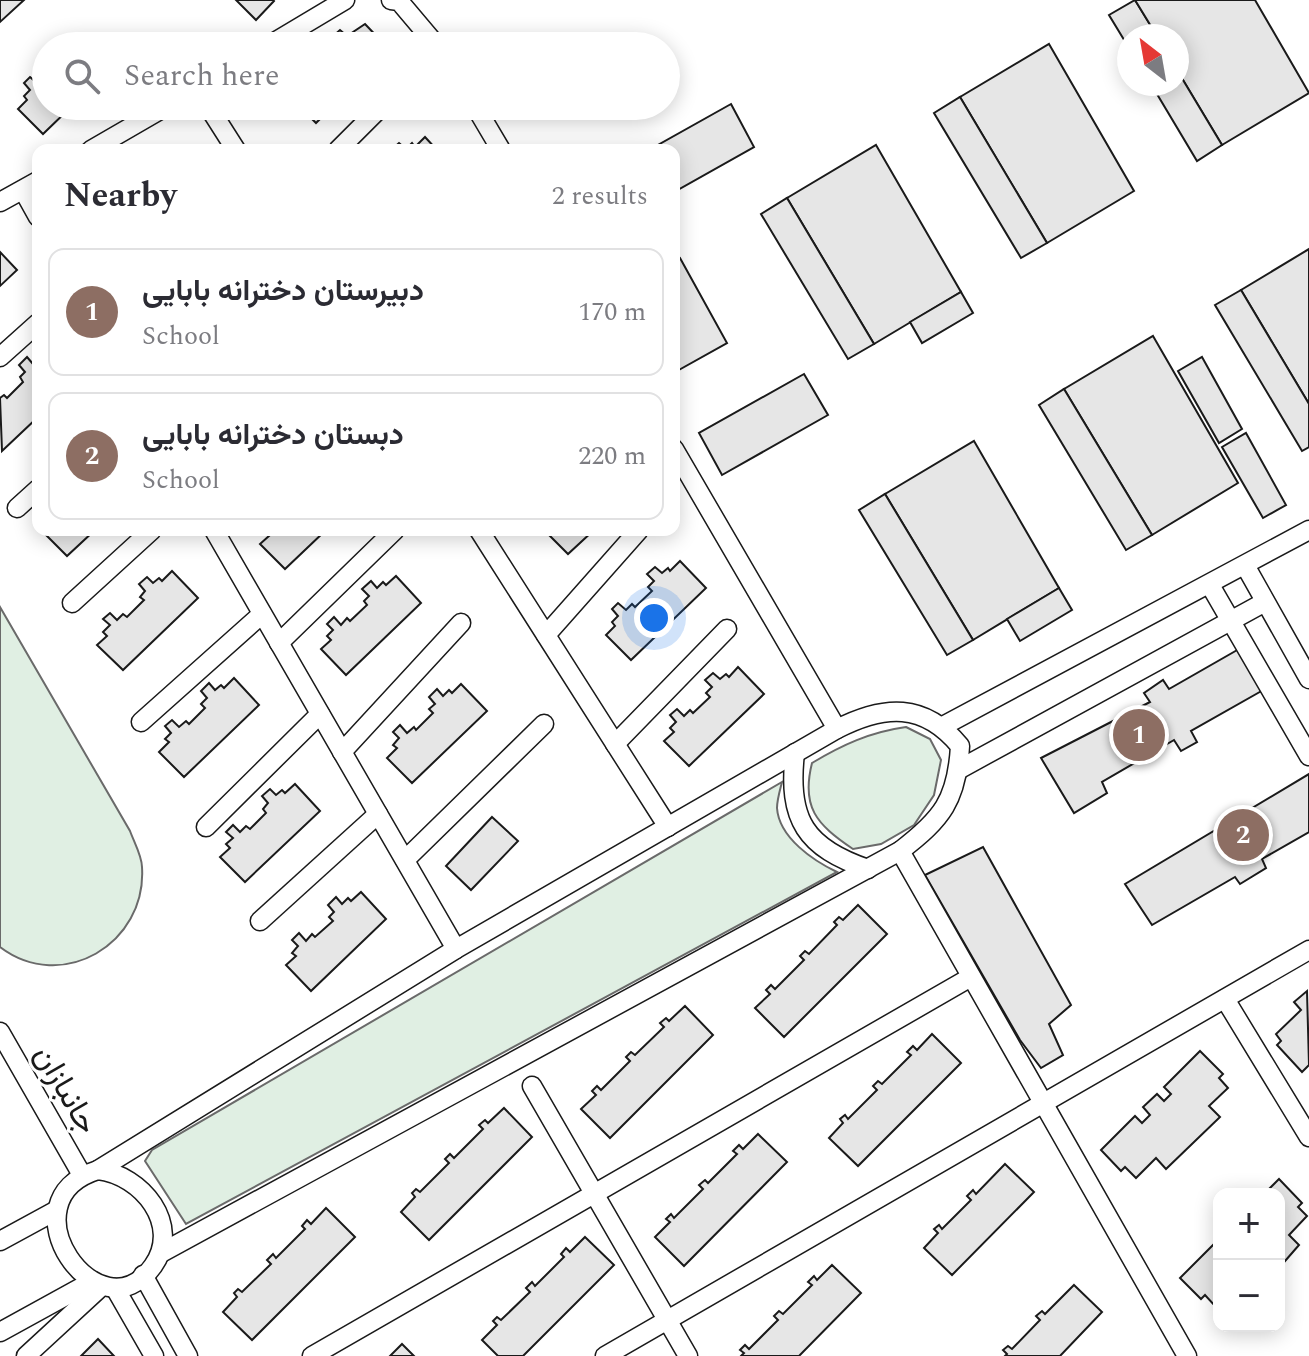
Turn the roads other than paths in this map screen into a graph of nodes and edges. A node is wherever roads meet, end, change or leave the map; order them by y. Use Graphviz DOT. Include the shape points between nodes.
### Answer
graph roads {
  1 [pos="345,0"];
  2 [pos="391,0"];
  3 [pos="291,32"];
  4 [pos="425,32"];
  5 [pos="143,120"];
  6 [pos="217,120"];
  7 [pos="368,120"];
  8 [pos="483,120"];
  9 [pos="101,144"];
  10 [pos="232,144"];
  11 [pos="344,144"];
  12 [pos="497,144"];
  13 [pos="30,185"];
  14 [pos="0,202"];
  15 [pos="32,328"];
  16 [pos="0,357"];
  17 [pos="680,459"];
  18 [pos="32,494"];
  19 [pos="17,508"];
  20 [pos="1309,530"];
  21 [pos="145,536"];
  22 [pos="222,536"];
  23 [pos="389,536"];
  24 [pos="485,536"];
  25 [pos="634,536"];
  26 [pos="1246,567"];
  27 [pos="1210,585"];
  28 [pos="1265,602"];
  29 [pos="72,603"];
  30 [pos="262,614"];
  31 [pos="1231,620"];
  32 [pos="461,623"];
  33 [pos="727,629"];
  34 [pos="546,635"];
  35 [pos="279,643"];
  36 [pos="1309,679"];
  37 [pos="320,714"];
  38 [pos="141,722"];
  39 [pos="544,724"];
  40 [pos="943,726"];
  41 [pos="837,729"];
  42 [pos="615,744"];
  43 [pos="342,752"];
  44 [pos="795,753"];
  45 [pos="1309,756"];
  46 [pos="958,770"];
  47 [pos="378,814"];
  48 [pos="206,827"];
  49 [pos="668,827"];
  50 [pos="900,851"];
  51 [pos="405,860"];
  52 [pos="868,869"];
  53 [pos="260,921"];
  54 [pos="456,949"];
  55 [pos="1309,950"];
  56 [pos="971,977"];
  57 [pos="1225,999"];
  58 [pos="0,1032"];
  59 [pos="532,1086"];
  60 [pos="1043,1104"];
  61 [pos="1309,1137"];
  62 [pos="90,1172"];
  63 [pos="594,1194"];
  64 [pos="57,1210"];
  65 [pos="0,1241"];
  66 [pos="161,1253"];
  67 [pos="143,1275"];
  68 [pos="103,1285"];
  69 [pos="667,1320"];
  70 [pos="0,1332"];
  71 [pos="26,1356"];
  72 [pos="154,1356"];
  73 [pos="188,1356"];
  74 [pos="312,1356"];
  75 [pos="605,1356"];
  76 [pos="688,1356"];
  77 [pos="1187,1356"];
  1 -- 3 [label="street"];
  2 -- 4 [label="street" via="399,1"];
  5 -- 9 [label="street"];
  6 -- 10 [label="street"];
  7 -- 11 [label="street"];
  8 -- 12 [label="street"];
  13 -- 14 [label="street"];
  15 -- 16 [label="street"];
  17 -- 41 [label="street"];
  18 -- 19 [label="street"];
  20 -- 26 [label="street"];
  21 -- 29 [label="street"];
  22 -- 30 [label="street"];
  23 -- 35 [label="street"];
  24 -- 34 [label="street"];
  25 -- 34 [label="street"];
  26 -- 27 [label="street"];
  26 -- 28 [label="street"];
  27 -- 31 [label="street"];
  27 -- 40 [label="street"];
  28 -- 31 [label="street"];
  28 -- 36 [label="street"];
  30 -- 35 [label="street"];
  30 -- 38 [label="street"];
  31 -- 45 [label="street"];
  31 -- 46 [label="street"];
  32 -- 43 [label="street"];
  33 -- 42 [label="street"];
  34 -- 42 [label="street"];
  35 -- 37 [label="street"];
  37 -- 43 [label="street"];
  37 -- 48 [label="street"];
  39 -- 51 [label="street"];
  40 -- 41 [label="street" via="918,714 892,711 866,714"];
  40 -- 46 [label="street" via="960,746"];
  41 -- 44 [label="street"];
  42 -- 49 [label="street"];
  43 -- 47 [label="street"];
  44 -- 49 [label="street"];
  44 -- 52 [label="street" via="794,803 801,820 833,857"];
  46 -- 50 [label="street" via="951,797 933,826"];
  47 -- 51 [label="street"];
  47 -- 53 [label="street"];
  49 -- 54 [label="street"];
  50 -- 52 [label="street"];
  50 -- 56 [label="street"];
  51 -- 54 [label="street"];
  52 -- 66 [label="street"];
  54 -- 62 [label="street"];
  55 -- 57 [label="street"];
  56 -- 60 [label="street"];
  56 -- 63 [label="street"];
  57 -- 60 [label="street"];
  57 -- 61 [label="street"];
  58 -- 62 [label="street, جانبازان"];
  59 -- 63 [label="street"];
  60 -- 69 [label="street"];
  60 -- 77 [label="street"];
  62 -- 64 [label="street" via="63,1190"];
  62 -- 66 [label="street" via="117,1172 152,1202 163,1235"];
  63 -- 69 [label="street"];
  63 -- 74 [label="street"];
  64 -- 65 [label="street"];
  64 -- 68 [label="street" via="64,1250 76,1269"];
  66 -- 67 [label="street"];
  67 -- 68 [label="street"];
  67 -- 73 [label="street"];
  68 -- 70 [label="street"];
  68 -- 71 [label="street"];
  68 -- 72 [label="street"];
  69 -- 75 [label="street"];
  69 -- 76 [label="street"];
}
